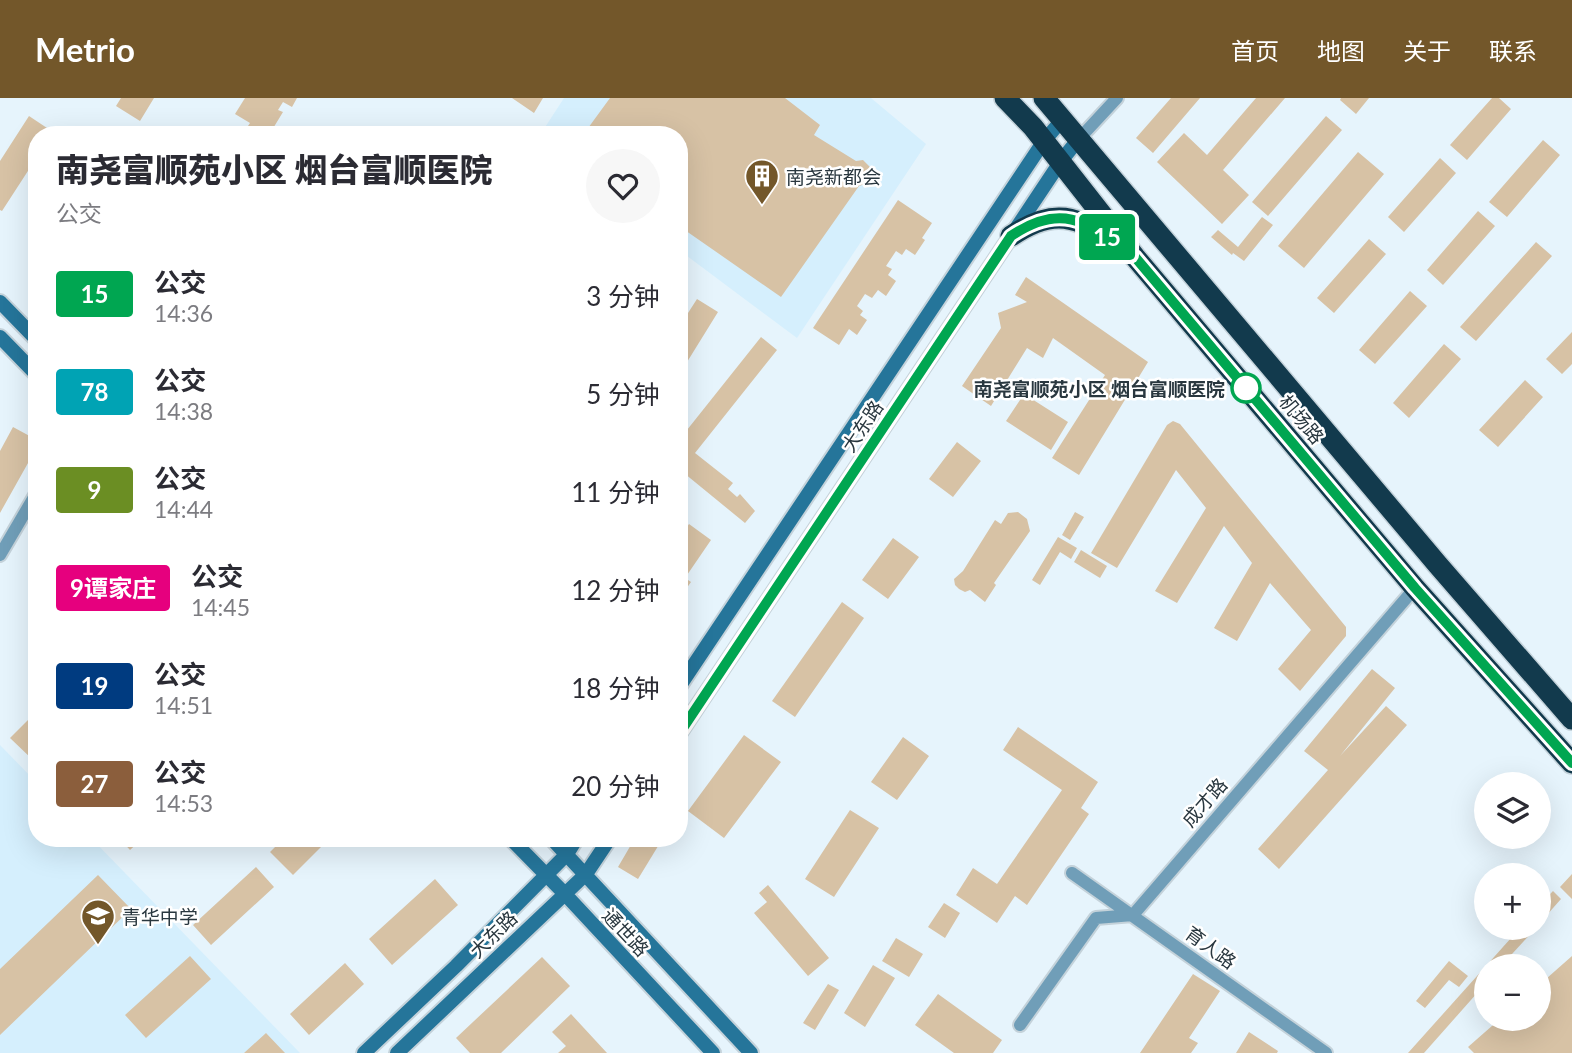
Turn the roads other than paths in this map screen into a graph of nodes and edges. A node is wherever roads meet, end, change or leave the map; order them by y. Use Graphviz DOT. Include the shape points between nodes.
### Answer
graph roads {
  1 [pos="1005,98"];
  2 [pos="1044,98"];
  3 [pos="1117,98"];
  4 [pos="1062,120"];
  5 [pos="1078,140"];
  6 [pos="1044,141"];
  7 [pos="1060,161"];
  8 [pos="1011,236"];
  9 [pos="1135,257"];
  10 [pos="0,302"];
  11 [pos="28,331"];
  12 [pos="0,337"];
  13 [pos="28,366"];
  14 [pos="28,507"];
  15 [pos="0,555"];
  16 [pos="1415,588"];
  17 [pos="688,674"];
  18 [pos="1572,719"];
  19 [pos="688,720"];
  20 [pos="1572,763"];
  21 [pos="519,847"];
  22 [pos="561,847"];
  23 [pos="571,847"];
  24 [pos="604,847"];
  25 [pos="567,853"];
  26 [pos="545,873"];
  27 [pos="1072,873"];
  28 [pos="586,874"];
  29 [pos="564,893"];
  30 [pos="1133,915"];
  31 [pos="1020,1025"];
  32 [pos="364,1053"];
  33 [pos="397,1053"];
  34 [pos="713,1053"];
  35 [pos="751,1053"];
  36 [pos="1326,1053"];
  1 -- 6 [label="highway, 机场路"];
  2 -- 4 [label="highway, 机场路"];
  3 -- 5 [label="street"];
  4 -- 5 [label="highway, 机场路"];
  4 -- 6 [label="street, 大东路"];
  5 -- 7 [label="street, 大东路"];
  5 -- 18 [label="highway, 机场路"];
  6 -- 7 [label="highway, 机场路"];
  6 -- 17 [label="street, 大东路"];
  7 -- 8 [label="street, 大东路"];
  7 -- 9 [label="highway, 机场路"];
  8 -- 9 [label="highway" via="1029,223 1069,218 1105,235"];
  8 -- 19 [label="street, 大东路"];
  9 -- 16 [label="highway, 机场路"];
  10 -- 11 [label="street"];
  12 -- 13 [label="street"];
  14 -- 15 [label="street"];
  16 -- 20 [label="highway, 机场路"];
  16 -- 30 [label="street, 成才路"];
  21 -- 26 [label="street, 通世路"];
  22 -- 25 [label="street, 通世路"];
  23 -- 25 [label="street, 大东路"];
  24 -- 28 [label="street, 大东路"];
  25 -- 26 [label="street, 大东路"];
  25 -- 28 [label="street, 通世路"];
  26 -- 29 [label="street, 通世路"];
  26 -- 32 [label="street, 大东路"];
  27 -- 30 [label="street, 育人路"];
  28 -- 29 [label="street, 大东路"];
  28 -- 35 [label="street, 通世路"];
  29 -- 33 [label="street, 大东路"];
  29 -- 34 [label="street, 通世路"];
  30 -- 31 [label="street" via="1096,918"];
  30 -- 36 [label="street, 育人路"];
}
